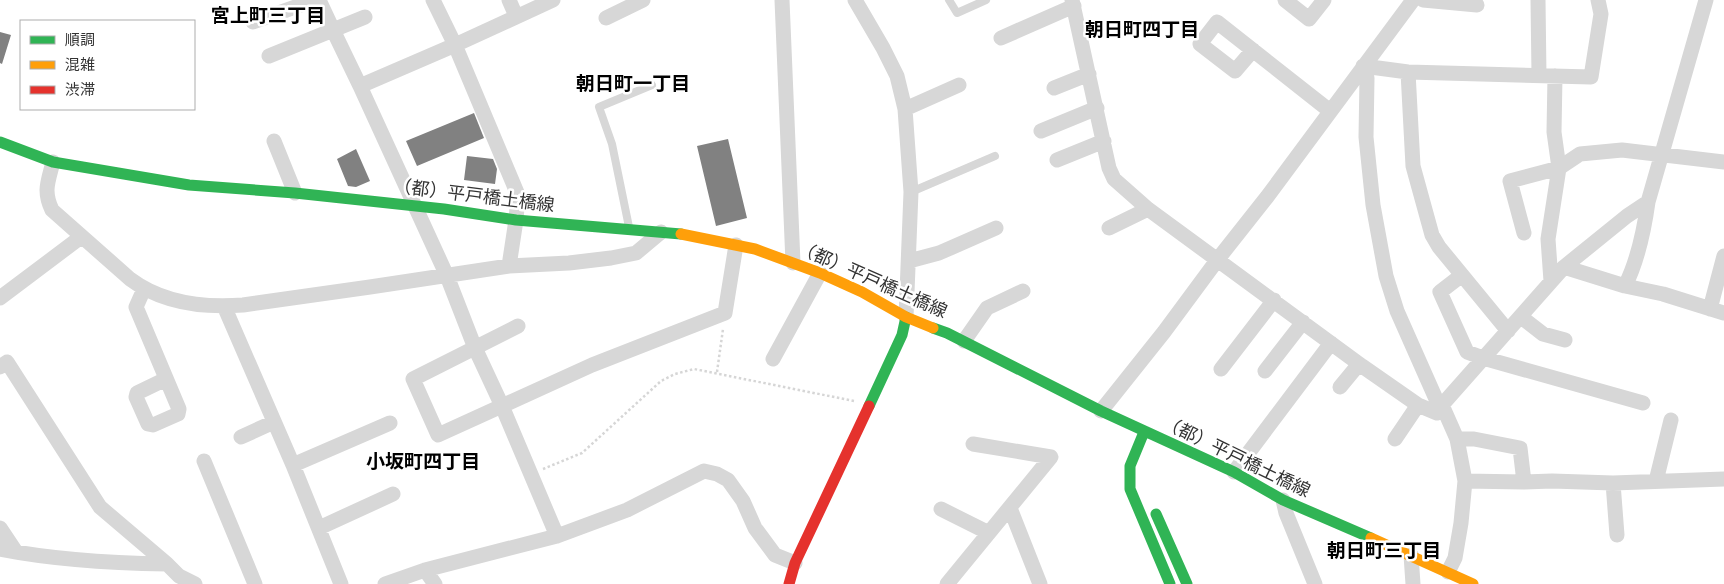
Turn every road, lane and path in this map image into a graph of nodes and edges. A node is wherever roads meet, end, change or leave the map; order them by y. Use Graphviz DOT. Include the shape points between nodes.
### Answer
graph roads {
  1 [pos="317,0"];
  2 [pos="433,0"];
  3 [pos="509,0"];
  4 [pos="553,0"];
  5 [pos="643,0"];
  6 [pos="782,0"];
  7 [pos="855,0"];
  8 [pos="950,0"];
  9 [pos="986,0"];
  10 [pos="1285,0"];
  11 [pos="1324,0"];
  12 [pos="1413,0"];
  13 [pos="1423,0"];
  14 [pos="1538,0"];
  15 [pos="1598,0"];
  16 [pos="1706,0"];
  17 [pos="1073,3"];
  18 [pos="1477,5"];
  19 [pos="516,16"];
  20 [pos="365,17"];
  21 [pos="606,18"];
  22 [pos="253,22"];
  23 [pos="333,30"];
  24 [pos="1001,38"];
  25 [pos="454,46"];
  26 [pos="1253,50"];
  27 [pos="270,56"];
  28 [pos="1363,66"];
  29 [pos="1408,72"];
  30 [pos="1089,74"];
  31 [pos="1539,75"];
  32 [pos="1555,76"];
  33 [pos="652,84"];
  34 [pos="959,85"];
  35 [pos="360,86"];
  36 [pos="1054,88"];
  37 [pos="1097,108"];
  38 [pos="905,109"];
  39 [pos="1330,110"];
  40 [pos="1041,131"];
  41 [pos="274,141"];
  42 [pos="1104,141"];
  43 [pos="0,142"];
  44 [pos="1662,154"];
  45 [pos="995,156"];
  46 [pos="1057,160"];
  47 [pos="53,162"];
  48 [pos="1724,162"];
  49 [pos="1559,168"];
  50 [pos="911,192"];
  51 [pos="295,193"];
  52 [pos="1648,202"];
  53 [pos="414,206"];
  54 [pos="1148,209"];
  55 [pos="516,220"];
  56 [pos="996,228"];
  57 [pos="1109,228"];
  58 [pos="630,230"];
  59 [pos="661,232"];
  60 [pos="1524,232"];
  61 [pos="81,237"];
  62 [pos="736,244"];
  63 [pos="1724,256"];
  64 [pos="1218,259"];
  65 [pos="909,261"];
  66 [pos="793,263"];
  67 [pos="509,266"];
  68 [pos="1564,267"];
  69 [pos="820,272"];
  70 [pos="1462,275"];
  71 [pos="447,276"];
  72 [pos="1551,281"];
  73 [pos="1626,286"];
  74 [pos="144,289"];
  75 [pos="1023,291"];
  76 [pos="0,298"];
  77 [pos="1274,300"];
  78 [pos="224,306"];
  79 [pos="1717,311"];
  80 [pos="725,313"];
  81 [pos="906,317"];
  82 [pos="1521,317"];
  83 [pos="1303,322"];
  84 [pos="518,326"];
  85 [pos="1508,331"];
  86 [pos="1565,340"];
  87 [pos="964,341"];
  88 [pos="1331,343"];
  89 [pos="475,348"];
  90 [pos="1482,358"];
  91 [pos="2,360"];
  92 [pos="773,360"];
  93 [pos="1359,364"];
  94 [pos="1221,369"];
  95 [pos="1265,371"];
  96 [pos="717,372"];
  97 [pos="166,379"];
  98 [pos="1340,387"];
  99 [pos="860,403"];
  100 [pos="1643,403"];
  101 [pos="1418,405"];
  102 [pos="1442,405"];
  103 [pos="502,406"];
  104 [pos="1101,411"];
  105 [pos="1671,420"];
  106 [pos="274,422"];
  107 [pos="390,423"];
  108 [pos="1144,432"];
  109 [pos="241,437"];
  110 [pos="1395,439"];
  111 [pos="1457,440"];
  112 [pos="973,444"];
  113 [pos="204,461"];
  114 [pos="293,465"];
  115 [pos="1142,466"];
  116 [pos="1234,472"];
  117 [pos="530,475"];
  118 [pos="1724,479"];
  119 [pos="1465,481"];
  120 [pos="1524,482"];
  121 [pos="1656,482"];
  122 [pos="1613,483"];
  123 [pos="393,494"];
  124 [pos="1150,500"];
  125 [pos="1283,500"];
  126 [pos="1010,508"];
  127 [pos="941,509"];
  128 [pos="0,528"];
  129 [pos="318,528"];
  130 [pos="989,533"];
  131 [pos="1617,535"];
  132 [pos="557,536"];
  133 [pos="0,549"];
  134 [pos="16,552"];
  135 [pos="1411,555"];
  136 [pos="795,563"];
  137 [pos="167,564"];
  138 [pos="424,570"];
  139 [pos="1448,572"];
  140 [pos="1411,583"];
  141 [pos="195,584"];
  142 [pos="255,584"];
  143 [pos="341,584"];
  144 [pos="385,584"];
  145 [pos="435,584"];
  146 [pos="789,584"];
  147 [pos="947,584"];
  148 [pos="1040,584"];
  149 [pos="1170,584"];
  150 [pos="1187,584"];
  151 [pos="1315,584"];
  152 [pos="1473,584"];
  1 -- 22 [label="street"];
  1 -- 23 [label="street"];
  2 -- 25 [label="street"];
  3 -- 19 [label="street"];
  4 -- 19 [label="street"];
  5 -- 21 [label="street"];
  6 -- 66 [label="street"];
  7 -- 38 [label="street" via="897,76"];
  8 -- 9 [label="lane" via="957,13"];
  10 -- 11 [label="street" via="1309,19"];
  12 -- 28 [label="street"];
  13 -- 18 [label="street"];
  14 -- 31 [label="street"];
  15 -- 32 [label="street" via="1601,14 1591,78"];
  16 -- 44 [label="street"];
  17 -- 24 [label="street"];
  17 -- 30 [label="street"];
  19 -- 25 [label="street"];
  20 -- 23 [label="street"];
  23 -- 27 [label="street"];
  23 -- 35 [label="street"];
  25 -- 35 [label="street"];
  25 -- 55 [label="street" via="518,195"];
  26 -- 39 [label="street"];
  28 -- 29 [label="street"];
  28 -- 39 [label="street"];
  28 -- 102 [label="street" via="1367,78 1366,137 1373,205 1386,276 1397,311 1436,399"];
  29 -- 31 [label="street"];
  29 -- 70 [label="street" via="1413,166 1432,235"];
  30 -- 36 [label="street"];
  30 -- 37 [label="street"];
  31 -- 32 [label="street"];
  32 -- 49 [label="street" via="1554,132"];
  33 -- 58 [label="lane" via="599,107 612,144"];
  34 -- 38 [label="street"];
  35 -- 53 [label="street"];
  37 -- 40 [label="street"];
  37 -- 42 [label="street"];
  38 -- 50 [label="street"];
  39 -- 64 [label="street"];
  41 -- 51 [label="street"];
  42 -- 46 [label="street"];
  42 -- 54 [label="street" via="1114,179"];
  43 -- 47 [label="street, （都）平戸橋土橋線"];
  44 -- 48 [label="street"];
  44 -- 49 [label="street" via="1622,150 1580,154"];
  44 -- 52 [label="street"];
  45 -- 50 [label="lane"];
  47 -- 51 [label="street, （都）平戸橋土橋線" via="190,185"];
  47 -- 61 [label="street" via="46,199 52,210"];
  49 -- 60 [label="street" via="1510,181"];
  49 -- 72 [label="street" via="1548,239"];
  50 -- 65 [label="street"];
  51 -- 53 [label="street, （都）平戸橋土橋線"];
  52 -- 68 [label="street"];
  52 -- 73 [label="street" via="1633,271"];
  53 -- 55 [label="street, （都）平戸橋土橋線"];
  53 -- 71 [label="street"];
  54 -- 57 [label="street"];
  54 -- 64 [label="street"];
  55 -- 58 [label="street, （都）平戸橋土橋線"];
  55 -- 67 [label="street"];
  56 -- 65 [label="street" via="940,253"];
  58 -- 59 [label="street, （都）平戸橋土橋線"];
  59 -- 62 [label="street, （都）平戸橋土橋線"];
  59 -- 67 [label="street" via="636,253 569,263"];
  61 -- 74 [label="street"];
  61 -- 76 [label="street"];
  62 -- 66 [label="street, （都）平戸橋土橋線"];
  62 -- 80 [label="street"];
  63 -- 79 [label="street"];
  64 -- 77 [label="street"];
  64 -- 104 [label="street"];
  65 -- 81 [label="street"];
  66 -- 69 [label="street, （都）平戸橋土橋線"];
  67 -- 71 [label="street"];
  68 -- 72 [label="street"];
  68 -- 73 [label="street"];
  69 -- 81 [label="street, （都）平戸橋土橋線"];
  69 -- 92 [label="street"];
  70 -- 85 [label="street"];
  70 -- 90 [label="street" via="1440,292 1467,352"];
  71 -- 78 [label="street"];
  71 -- 89 [label="street"];
  72 -- 82 [label="street"];
  73 -- 79 [label="street"];
  74 -- 78 [label="street" via="187,302"];
  74 -- 97 [label="street" via="136,307"];
  75 -- 87 [label="street" via="987,308"];
  77 -- 83 [label="street"];
  77 -- 94 [label="street"];
  78 -- 106 [label="street"];
  80 -- 96 [label="path"];
  80 -- 103 [label="street" via="592,365"];
  81 -- 87 [label="street, （都）平戸橋土橋線"];
  81 -- 136 [label="street" via="902,335"];
  82 -- 85 [label="street"];
  82 -- 86 [label="street" via="1543,334"];
  83 -- 88 [label="street"];
  83 -- 95 [label="street"];
  84 -- 89 [label="street"];
  85 -- 90 [label="street"];
  87 -- 104 [label="street, （都）平戸橋土橋線"];
  88 -- 93 [label="street"];
  88 -- 116 [label="street"];
  89 -- 103 [label="street"];
  89 -- 103 [label="street" via="413,379 438,435"];
  90 -- 100 [label="street"];
  90 -- 102 [label="street"];
  91 -- 137 [label="street" via="100,507"];
  93 -- 98 [label="street"];
  93 -- 101 [label="street"];
  96 -- 99 [label="path"];
  96 -- 117 [label="path" via="694,369 661,381 582,453"];
  101 -- 102 [label="street" via="1437,413"];
  101 -- 110 [label="street"];
  102 -- 111 [label="street"];
  103 -- 117 [label="street"];
  104 -- 108 [label="street, （都）平戸橋土橋線"];
  105 -- 121 [label="street"];
  106 -- 109 [label="street"];
  106 -- 114 [label="street"];
  107 -- 114 [label="street"];
  108 -- 115 [label="street"];
  108 -- 116 [label="street, （都）平戸橋土橋線"];
  108 -- 149 [label="street" via="1132,457 1128,476 1130,489"];
  111 -- 119 [label="street"];
  111 -- 120 [label="street" via="1474,439 1520,448"];
  112 -- 126 [label="street" via="1051,457"];
  113 -- 142 [label="street"];
  114 -- 129 [label="street"];
  116 -- 125 [label="street, （都）平戸橋土橋線"];
  117 -- 132 [label="street"];
  118 -- 121 [label="street"];
  119 -- 120 [label="street"];
  119 -- 139 [label="street" via="1455,558"];
  120 -- 122 [label="street"];
  121 -- 122 [label="street"];
  122 -- 131 [label="street"];
  123 -- 129 [label="street"];
  124 -- 150 [label="street"];
  125 -- 135 [label="street, （都）平戸橋土橋線"];
  125 -- 151 [label="street"];
  126 -- 130 [label="street"];
  126 -- 148 [label="street"];
  127 -- 130 [label="street"];
  128 -- 134 [label="street"];
  129 -- 143 [label="street"];
  130 -- 147 [label="street"];
  132 -- 136 [label="street" via="627,510 704,471 728,480 743,500 755,528 775,555"];
  132 -- 138 [label="street"];
  133 -- 134 [label="street"];
  134 -- 137 [label="street" via="118,564"];
  135 -- 139 [label="street, （都）平戸橋土橋線"];
  135 -- 140 [label="street"];
  136 -- 146 [label="street"];
  137 -- 141 [label="street" via="179,576"];
  138 -- 144 [label="street"];
  138 -- 145 [label="street"];
  139 -- 152 [label="street, （都）平戸橋土橋線"];
}
